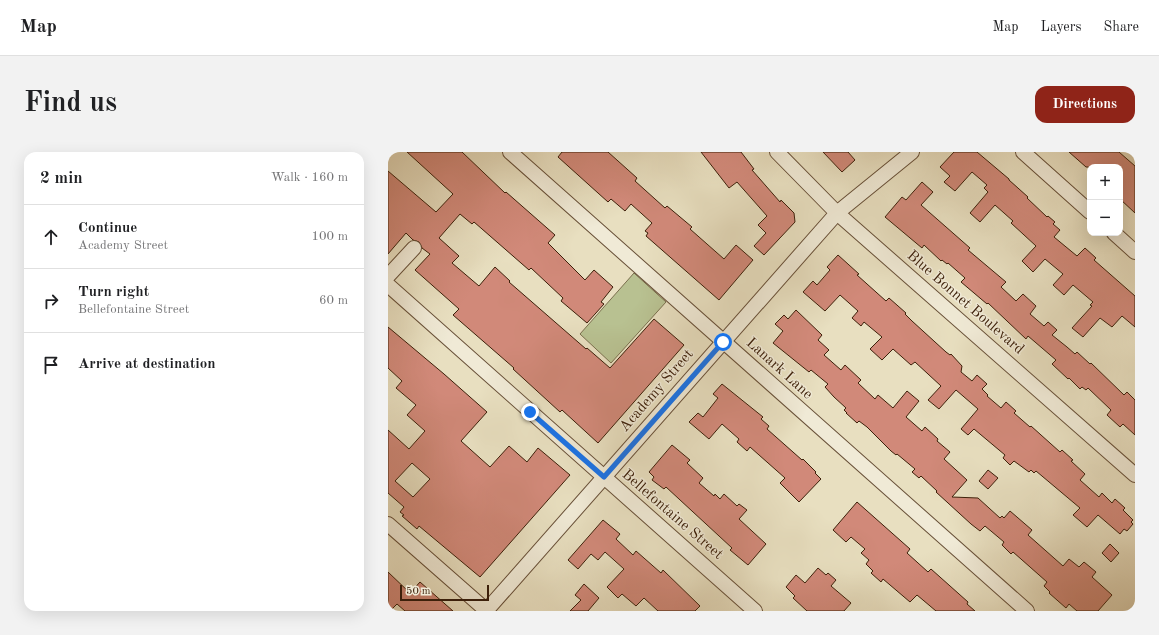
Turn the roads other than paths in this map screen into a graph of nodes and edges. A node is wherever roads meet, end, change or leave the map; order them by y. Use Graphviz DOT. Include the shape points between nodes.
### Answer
graph roads {
  1 [pos="510,152"];
  2 [pos="777,152"];
  3 [pos="912,152"];
  4 [pos="1023,152"];
  5 [pos="1087,209"];
  6 [pos="837,213"];
  7 [pos="1117,236"];
  8 [pos="414,248"];
  9 [pos="1135,252"];
  10 [pos="388,276"];
  11 [pos="388,285"];
  12 [pos="723,342"];
  13 [pos="1135,475"];
  14 [pos="604,477"];
  15 [pos="388,524"];
  16 [pos="487,611"];
  17 [pos="755,611"];
  18 [pos="1027,611"];
  1 -- 12 [label="street, Lanark Lane"];
  2 -- 6 [label="street, Blue Bonnet Boulevard"];
  3 -- 6 [label="street, Academy Street"];
  4 -- 5 [label="street"];
  6 -- 12 [label="street, Academy Street"];
  6 -- 13 [label="street, Blue Bonnet Boulevard"];
  7 -- 9 [label="street"];
  8 -- 10 [label="street"];
  11 -- 14 [label="street, Bellefontaine Street"];
  12 -- 14 [label="street, Academy Street"];
  12 -- 18 [label="street, Lanark Lane"];
  14 -- 16 [label="street, Academy Street"];
  14 -- 17 [label="street, Bellefontaine Street"];
  15 -- 16 [label="street"];
}
